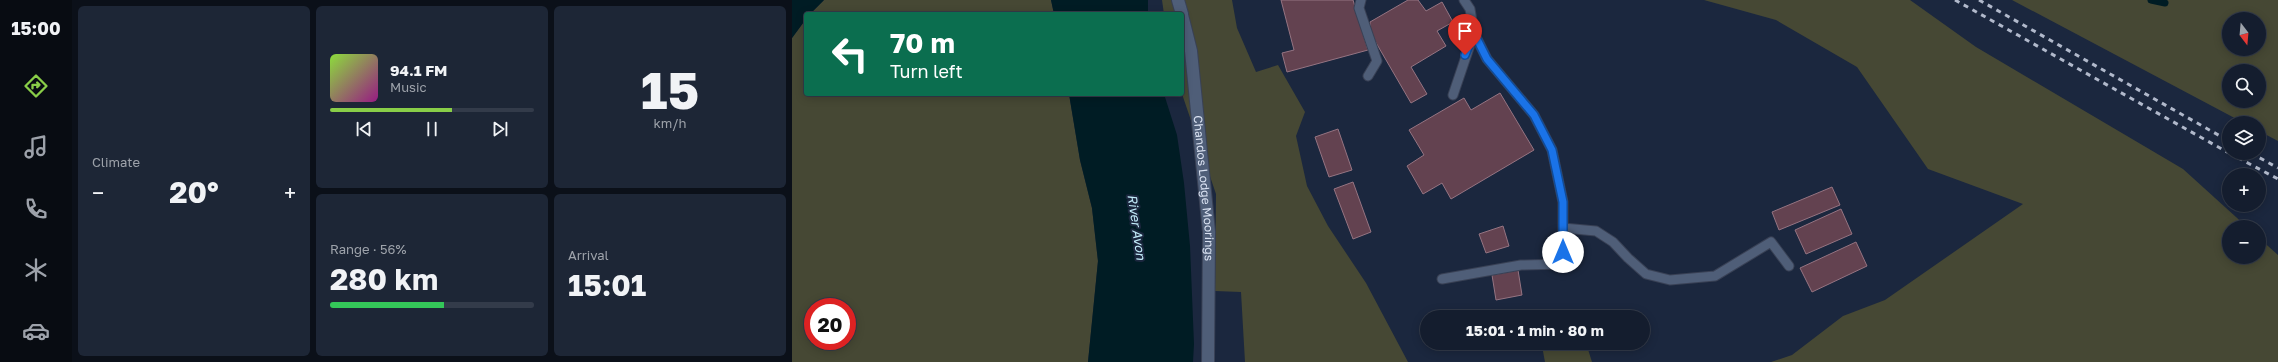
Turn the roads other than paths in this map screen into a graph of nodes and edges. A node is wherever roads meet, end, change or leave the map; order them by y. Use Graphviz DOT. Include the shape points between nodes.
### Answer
graph roads {
  1 [pos="1178,0"];
  2 [pos="1361,0"];
  3 [pos="1464,0"];
  4 [pos="1181,12"];
  5 [pos="1184,22"];
  6 [pos="1474,33"];
  7 [pos="1368,76"];
  8 [pos="1453,94"];
  9 [pos="1563,228"];
  10 [pos="1789,266"];
  11 [pos="1442,279"];
  12 [pos="1208,362"];
  1 -- 4 [label="street, Chandos Lodge Moorings"];
  2 -- 7 [label="lane" via="1359,8 1377,60"];
  3 -- 6 [label="lane" via="1470,9"];
  5 -- 12 [label="street, Chandos Lodge Moorings" via="1191,51 1209,232"];
  6 -- 8 [label="lane"];
  6 -- 9 [label="lane" via="1487,59 1534,115 1552,150 1563,202"];
  9 -- 10 [label="lane" via="1596,232 1613,242 1646,274 1670,280 1715,276 1771,242"];
  9 -- 11 [label="lane" via="1563,264 1521,265"];
}
